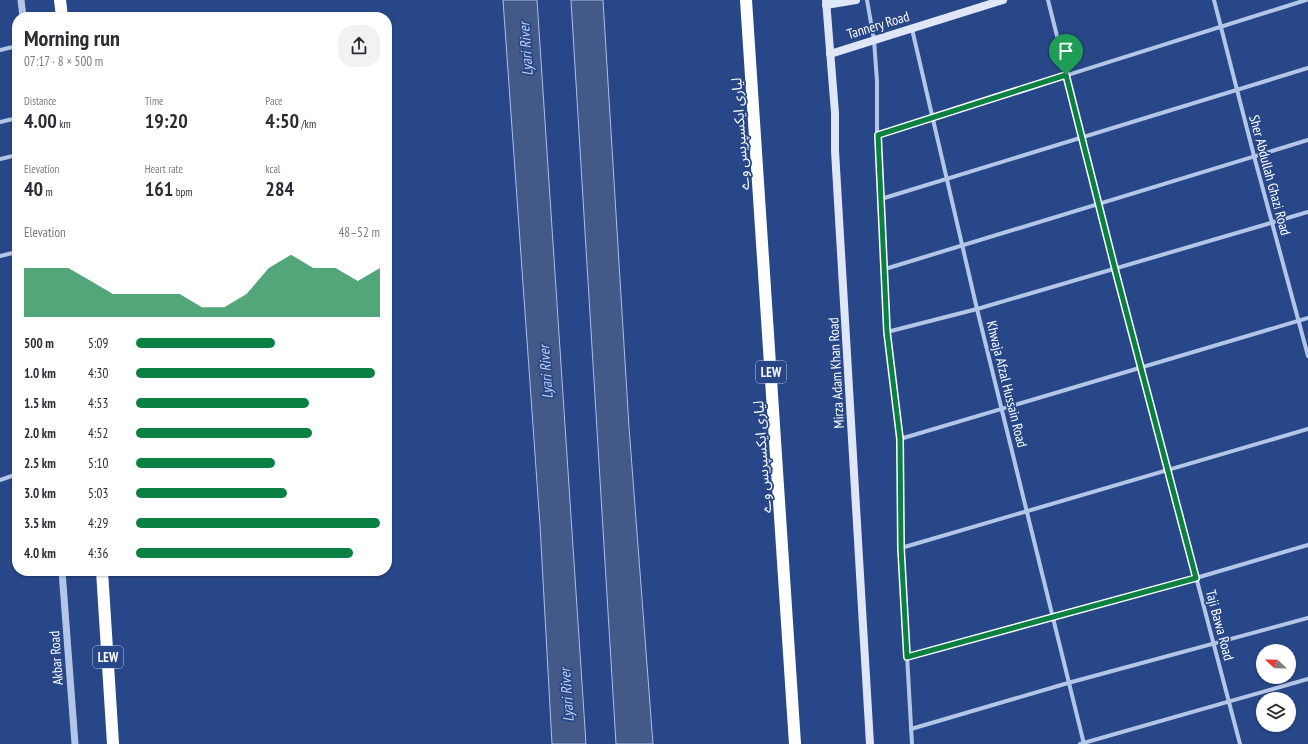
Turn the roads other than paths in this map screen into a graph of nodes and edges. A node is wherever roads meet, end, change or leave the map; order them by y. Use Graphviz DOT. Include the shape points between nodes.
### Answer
graph roads {
  1 [pos="21,0"];
  2 [pos="60,0"];
  3 [pos="746,0"];
  4 [pos="856,0"];
  5 [pos="867,0"];
  6 [pos="1003,0"];
  7 [pos="1048,0"];
  8 [pos="1214,0"];
  9 [pos="1306,0"];
  10 [pos="826,2"];
  11 [pos="22,12"];
  12 [pos="61,12"];
  13 [pos="1220,27"];
  14 [pos="912,29"];
  15 [pos="874,40"];
  16 [pos="12,47"];
  17 [pos="0,50"];
  18 [pos="830,54"];
  19 [pos="1308,68"];
  20 [pos="1066,75"];
  21 [pos="1236,90"];
  22 [pos="932,118"];
  23 [pos="12,119"];
  24 [pos="0,122"];
  25 [pos="878,135"];
  26 [pos="1082,137"];
  27 [pos="1308,140"];
  28 [pos="12,155"];
  29 [pos="1254,156"];
  30 [pos="0,159"];
  31 [pos="947,179"];
  32 [pos="881,199"];
  33 [pos="1098,204"];
  34 [pos="1308,212"];
  35 [pos="1271,223"];
  36 [pos="962,246"];
  37 [pos="12,253"];
  38 [pos="0,256"];
  39 [pos="885,269"];
  40 [pos="1115,269"];
  41 [pos="977,309"];
  42 [pos="1308,318"];
  43 [pos="1298,321"];
  44 [pos="887,332"];
  45 [pos="1308,356"];
  46 [pos="1140,367"];
  47 [pos="1001,408"];
  48 [pos="1308,429"];
  49 [pos="900,439"];
  50 [pos="1168,470"];
  51 [pos="12,476"];
  52 [pos="0,480"];
  53 [pos="1027,511"];
  54 [pos="1308,546"];
  55 [pos="901,548"];
  56 [pos="62,576"];
  57 [pos="102,576"];
  58 [pos="1196,578"];
  59 [pos="1053,617"];
  60 [pos="1308,618"];
  61 [pos="1214,643"];
  62 [pos="907,657"];
  63 [pos="1308,679"];
  64 [pos="1068,683"];
  65 [pos="1228,702"];
  66 [pos="911,729"];
  67 [pos="75,744"];
  68 [pos="113,744"];
  69 [pos="795,744"];
  70 [pos="870,744"];
  71 [pos="912,744"];
  72 [pos="1082,744"];
  73 [pos="1240,744"];
  1 -- 11 [label="street"];
  2 -- 12 [label="highway"];
  3 -- 69 [label="highway, لیاری ایکسپریس وے / LEW"];
  4 -- 10 [label="main road"];
  5 -- 15 [label="street"];
  6 -- 14 [label="main road, Tannery Road"];
  7 -- 20 [label="street, Taji Bawa Road"];
  8 -- 13 [label="street, Sher Abdullah Ghazi Road"];
  9 -- 13 [label="street"];
  10 -- 18 [label="main road, Mirza Adam Khan Road"];
  13 -- 20 [label="street"];
  13 -- 21 [label="street, Sher Abdullah Ghazi Road"];
  14 -- 15 [label="main road, Tannery Road"];
  14 -- 22 [label="street, Khwaja Afzal Hussain Road"];
  15 -- 18 [label="main road, Tannery Road"];
  15 -- 25 [label="street" via="878,81"];
  16 -- 17 [label="street"];
  18 -- 70 [label="main road, Mirza Adam Khan Road"];
  19 -- 21 [label="street"];
  20 -- 22 [label="street"];
  20 -- 26 [label="street, Taji Bawa Road"];
  21 -- 26 [label="street"];
  21 -- 29 [label="street, Sher Abdullah Ghazi Road"];
  22 -- 25 [label="street"];
  22 -- 31 [label="street, Khwaja Afzal Hussain Road"];
  23 -- 24 [label="street"];
  25 -- 32 [label="street"];
  26 -- 31 [label="street"];
  26 -- 33 [label="street, Taji Bawa Road"];
  27 -- 29 [label="street"];
  28 -- 30 [label="street"];
  29 -- 33 [label="street"];
  29 -- 35 [label="street, Sher Abdullah Ghazi Road"];
  31 -- 32 [label="street"];
  31 -- 36 [label="street, Khwaja Afzal Hussain Road"];
  32 -- 39 [label="street"];
  33 -- 36 [label="street"];
  33 -- 40 [label="street, Taji Bawa Road"];
  34 -- 35 [label="street"];
  35 -- 40 [label="street"];
  35 -- 43 [label="street, Sher Abdullah Ghazi Road"];
  36 -- 39 [label="street"];
  36 -- 41 [label="street, Khwaja Afzal Hussain Road"];
  37 -- 38 [label="street"];
  39 -- 44 [label="street"];
  40 -- 41 [label="street"];
  40 -- 46 [label="street, Taji Bawa Road"];
  41 -- 44 [label="street"];
  41 -- 47 [label="street, Khwaja Afzal Hussain Road"];
  42 -- 43 [label="street"];
  43 -- 45 [label="street, Sher Abdullah Ghazi Road"];
  43 -- 46 [label="street"];
  44 -- 49 [label="street"];
  46 -- 47 [label="street"];
  46 -- 50 [label="street, Taji Bawa Road"];
  47 -- 49 [label="street"];
  47 -- 53 [label="street, Khwaja Afzal Hussain Road"];
  48 -- 50 [label="street"];
  49 -- 55 [label="street"];
  50 -- 53 [label="street"];
  50 -- 58 [label="street, Taji Bawa Road"];
  51 -- 52 [label="street"];
  53 -- 55 [label="street"];
  53 -- 59 [label="street, Khwaja Afzal Hussain Road"];
  54 -- 58 [label="street"];
  55 -- 62 [label="street"];
  56 -- 67 [label="street, Akbar Road"];
  57 -- 68 [label="highway, LEW"];
  58 -- 59 [label="street"];
  58 -- 61 [label="street, Taji Bawa Road"];
  59 -- 62 [label="street"];
  59 -- 64 [label="street, Khwaja Afzal Hussain Road"];
  60 -- 61 [label="street"];
  61 -- 64 [label="street"];
  61 -- 65 [label="street, Taji Bawa Road"];
  62 -- 66 [label="street"];
  63 -- 65 [label="street"];
  64 -- 66 [label="street"];
  64 -- 72 [label="street, Khwaja Afzal Hussain Road"];
  65 -- 72 [label="street"];
  65 -- 73 [label="street, Taji Bawa Road"];
  66 -- 71 [label="street"];
}
